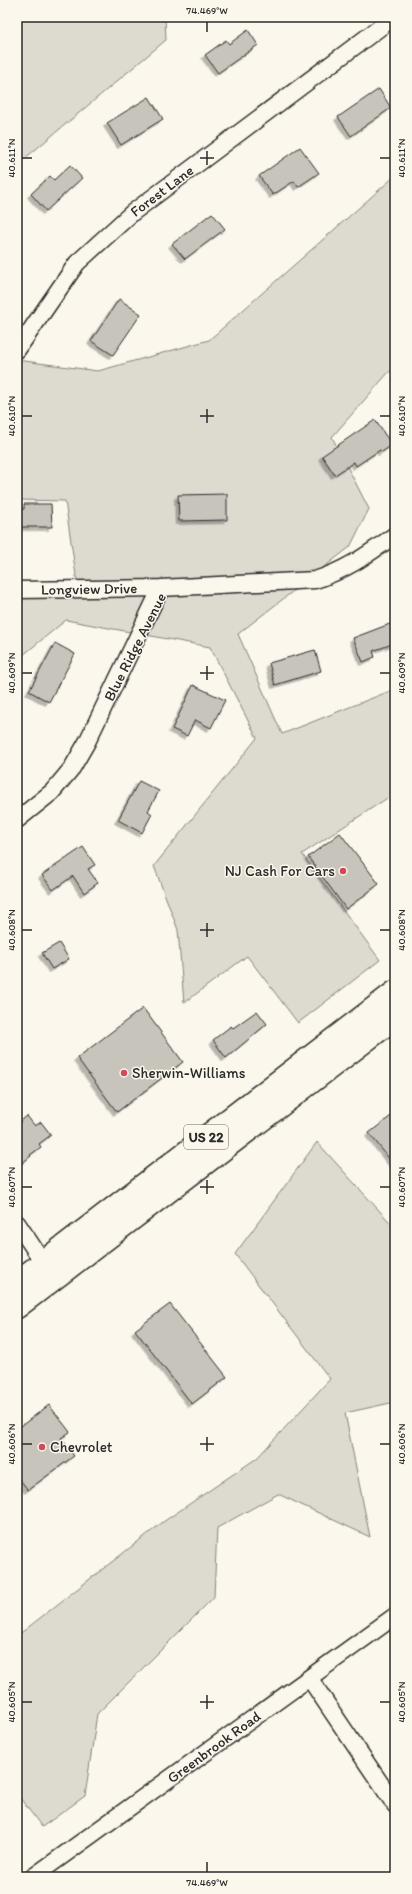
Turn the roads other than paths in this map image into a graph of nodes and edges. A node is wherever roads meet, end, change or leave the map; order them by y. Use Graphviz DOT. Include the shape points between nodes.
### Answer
graph roads {
  1 [pos="394,17"];
  2 [pos="17,350"];
  3 [pos="395,535"];
  4 [pos="161,588"];
  5 [pos="17,590"];
  6 [pos="17,820"];
  7 [pos="395,992"];
  8 [pos="395,1018"];
  9 [pos="17,1223"];
  10 [pos="43,1262"];
  11 [pos="17,1282"];
  12 [pos="17,1307"];
  13 [pos="395,1616"];
  14 [pos="310,1679"];
  15 [pos="395,1805"];
  16 [pos="33,1877"];
  1 -- 2 [label="street, Forest Lane" via="132,214 76,263"];
  3 -- 4 [label="street, Blue Ridge Avenue" via="354,564 336,574 315,580"];
  4 -- 5 [label="street, Longview Drive"];
  4 -- 6 [label="street, Blue Ridge Avenue" via="72,768 52,792"];
  7 -- 10 [label="highway, US 22"];
  8 -- 12 [label="highway, US 22"];
  9 -- 10 [label="street"];
  10 -- 11 [label="highway, US 22"];
  13 -- 14 [label="street, Greenbrook Road"];
  14 -- 15 [label="street"];
  14 -- 16 [label="street, Greenbrook Road"];
}
